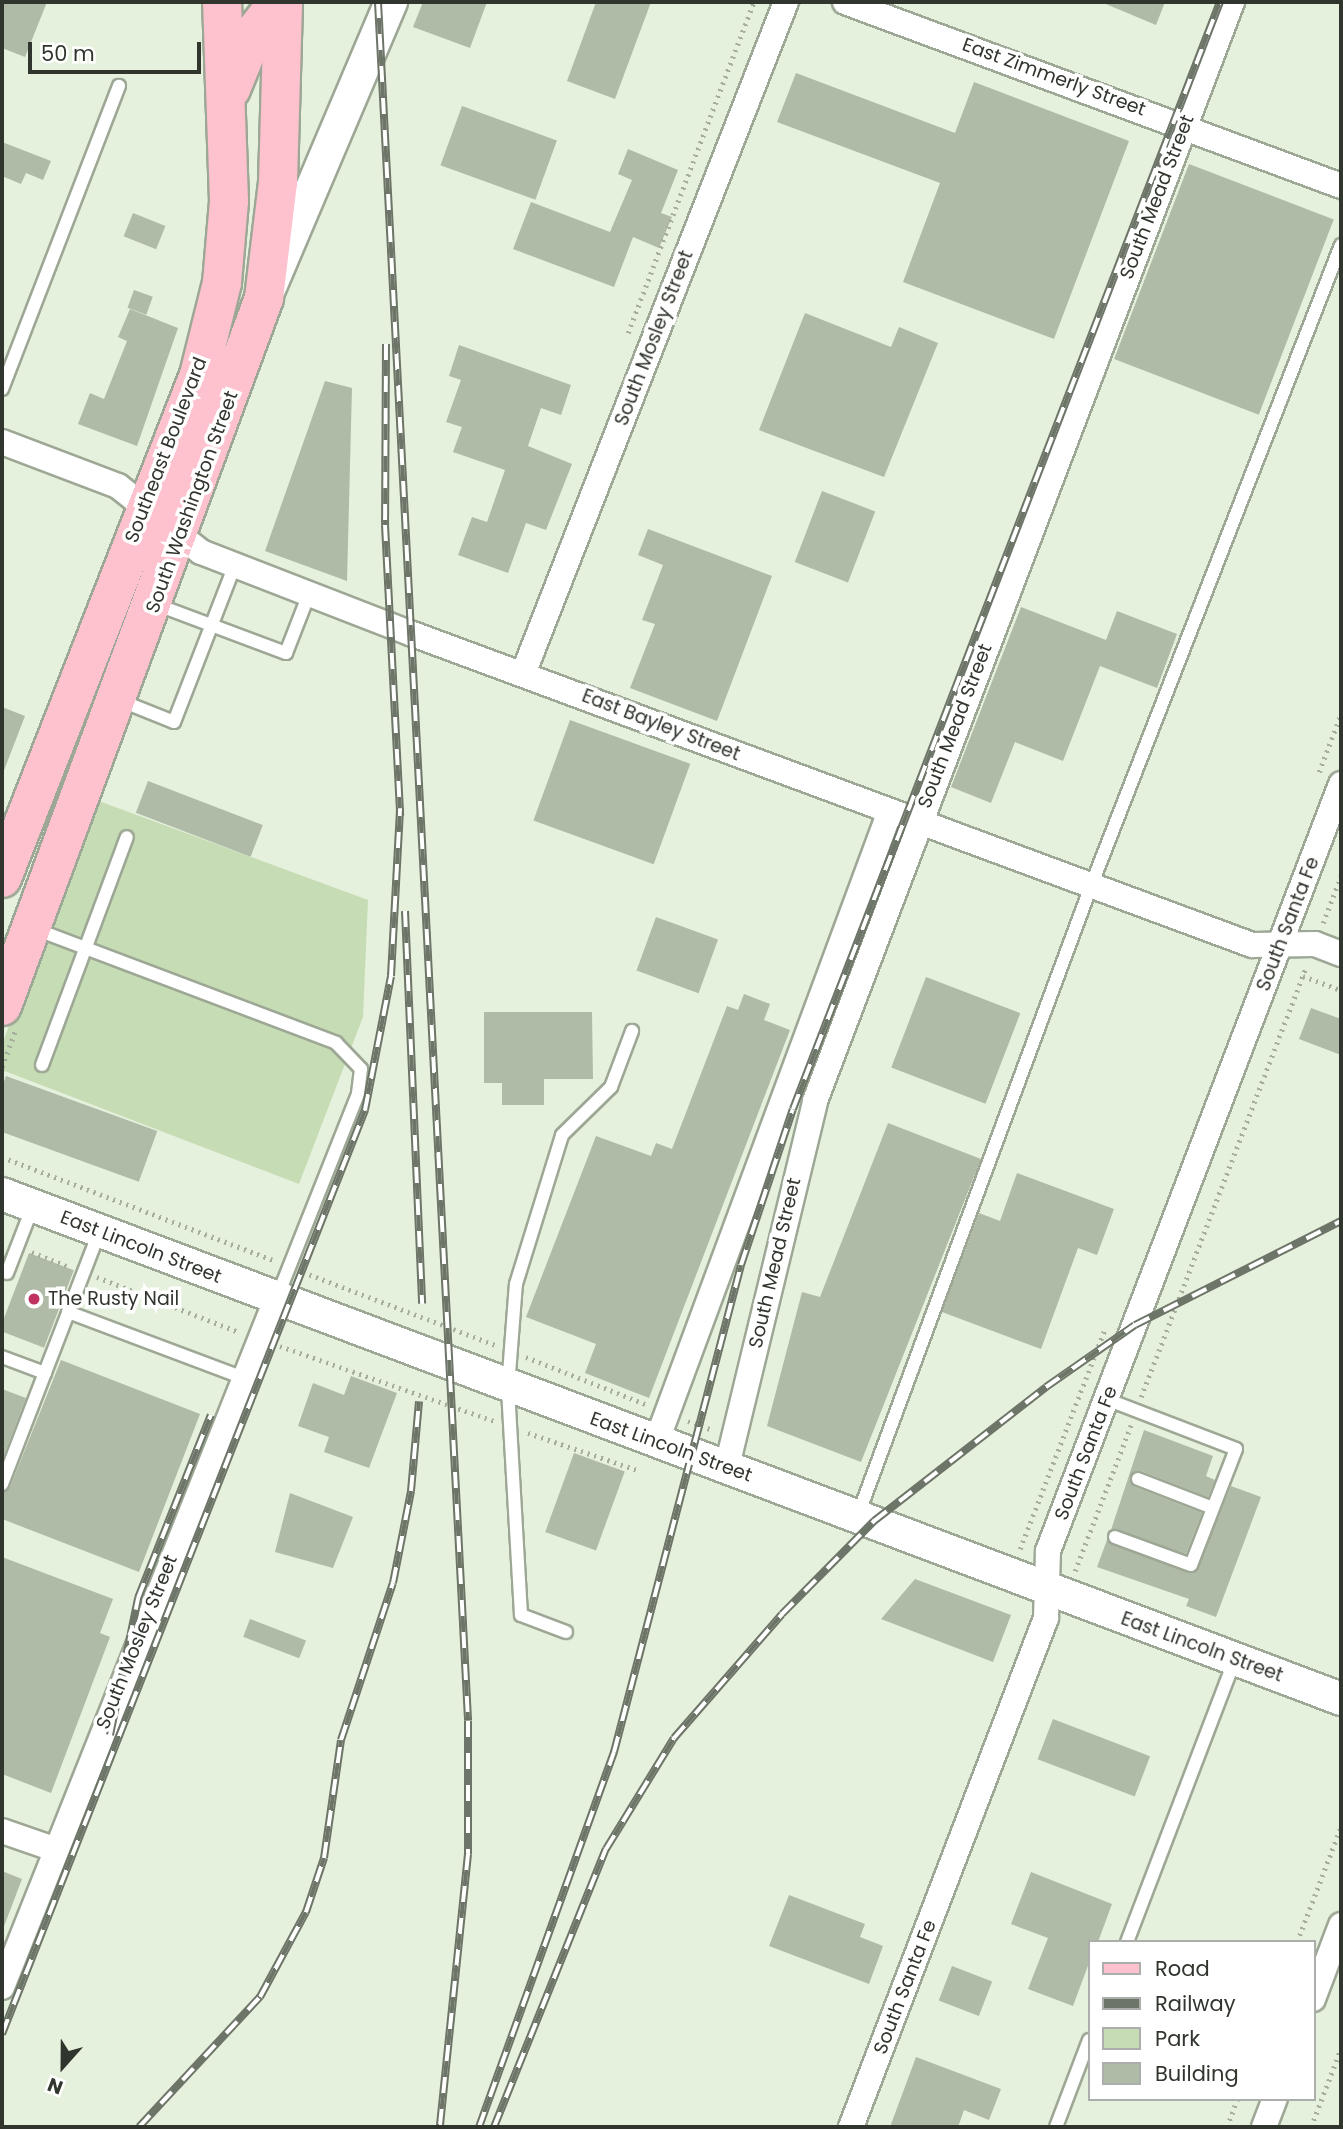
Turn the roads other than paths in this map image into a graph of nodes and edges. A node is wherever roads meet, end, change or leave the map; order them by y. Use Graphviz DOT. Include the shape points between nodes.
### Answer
graph roads {
  1 [pos="222,2"];
  2 [pos="278,2"];
  3 [pos="283,2"];
  4 [pos="391,2"];
  5 [pos="786,2"];
  6 [pos="845,2"];
  7 [pos="1233,2"];
  8 [pos="119,86"];
  9 [pos="226,103"];
  10 [pos="1185,125"];
  11 [pos="1341,186"];
  12 [pos="1341,245"];
  13 [pos="264,298"];
  14 [pos="2,389"];
  15 [pos="2,442"];
  16 [pos="145,505"];
  17 [pos="182,533"];
  18 [pos="235,565"];
  19 [pos="309,594"];
  20 [pos="155,604"];
  21 [pos="212,625"];
  22 [pos="523,674"];
  23 [pos="118,700"];
  24 [pos="1341,784"];
  25 [pos="890,811"];
  26 [pos="919,822"];
  27 [pos="127,837"];
  28 [pos="2,878"];
  29 [pos="1091,886"];
  30 [pos="32,928"];
  31 [pos="1284,934"];
  32 [pos="87,948"];
  33 [pos="1341,954"];
  34 [pos="2,1006"];
  35 [pos="632,1031"];
  36 [pos="42,1065"];
  37 [pos="2,1194"];
  38 [pos="33,1206"];
  39 [pos="99,1232"];
  40 [pos="7,1273"];
  41 [pos="276,1300"];
  42 [pos="68,1312"];
  43 [pos="2,1357"];
  44 [pos="45,1373"];
  45 [pos="244,1378"];
  46 [pos="509,1387"];
  47 [pos="1107,1399"];
  48 [pos="656,1443"];
  49 [pos="727,1466"];
  50 [pos="1138,1479"];
  51 [pos="2,1484"];
  52 [pos="1213,1507"];
  53 [pos="858,1516"];
  54 [pos="1115,1536"];
  55 [pos="1047,1589"];
  56 [pos="566,1632"];
  57 [pos="1235,1659"];
  58 [pos="1341,1699"];
  59 [pos="2,1831"];
  60 [pos="54,1849"];
  61 [pos="1341,1925"];
  62 [pos="1128,1940"];
  63 [pos="2,1987"];
  64 [pos="1315,1994"];
  65 [pos="1088,2043"];
  66 [pos="1274,2101"];
  67 [pos="851,2127"];
  68 [pos="1056,2127"];
  69 [pos="1264,2127"];
  1 -- 9 [label="main road, Southeast Boulevard"];
  2 -- 9 [label="main road" via="241,59"];
  3 -- 13 [label="main road" via="278,183"];
  4 -- 13 [label="street, South Washington Street"];
  5 -- 22 [label="street, South Mosley Street"];
  6 -- 10 [label="street, East Zimmerly Street"];
  7 -- 10 [label="street, South Mead Street"];
  8 -- 14 [label="lane"];
  9 -- 16 [label="main road, Southeast Boulevard" via="229,201 222,284 199,375"];
  10 -- 11 [label="street, East Zimmerly Street"];
  10 -- 26 [label="street, South Mead Street"];
  12 -- 29 [label="lane"];
  13 -- 17 [label="main road, South Washington Street"];
  15 -- 16 [label="street, East Bayley Street" via="118,486"];
  16 -- 17 [label="street, East Bayley Street"];
  16 -- 28 [label="main road, Southeast Boulevard"];
  17 -- 18 [label="street, East Bayley Street" via="201,552"];
  17 -- 20 [label="main road, South Washington Street"];
  18 -- 19 [label="street, East Bayley Street"];
  18 -- 21 [label="lane"];
  19 -- 21 [label="lane" via="286,653"];
  19 -- 22 [label="street, East Bayley Street"];
  20 -- 21 [label="lane"];
  20 -- 23 [label="main road, South Washington Street"];
  21 -- 23 [label="lane" via="174,722"];
  22 -- 25 [label="street, East Bayley Street"];
  23 -- 30 [label="main road, South Washington Street"];
  24 -- 31 [label="street, South Santa Fe"];
  25 -- 26 [label="street, East Bayley Street"];
  25 -- 48 [label="street, South Mead Street"];
  26 -- 29 [label="street, East Bayley Street"];
  26 -- 49 [label="street, South Mead Street" via="816,1101"];
  27 -- 32 [label="lane"];
  29 -- 31 [label="street, East Bayley Street" via="1252,945"];
  29 -- 53 [label="lane"];
  30 -- 32 [label="lane"];
  30 -- 34 [label="main road, South Washington Street"];
  31 -- 33 [label="street, East Bayley Street" via="1320,933"];
  31 -- 47 [label="street, South Santa Fe"];
  32 -- 36 [label="lane"];
  32 -- 41 [label="lane" via="336,1043 361,1069 358,1094"];
  35 -- 46 [label="lane" via="611,1087 562,1135 516,1284"];
  37 -- 38 [label="street, East Lincoln Street"];
  38 -- 39 [label="street, East Lincoln Street"];
  38 -- 40 [label="lane"];
  39 -- 41 [label="street, East Lincoln Street"];
  39 -- 42 [label="lane"];
  41 -- 45 [label="street, South Mosley Street"];
  41 -- 46 [label="street, East Lincoln Street"];
  42 -- 44 [label="lane"];
  42 -- 45 [label="lane"];
  43 -- 44 [label="lane"];
  44 -- 51 [label="lane"];
  45 -- 60 [label="street, South Mosley Street"];
  46 -- 48 [label="street, East Lincoln Street"];
  46 -- 56 [label="lane" via="521,1615"];
  47 -- 52 [label="lane" via="1236,1449"];
  47 -- 55 [label="street, South Santa Fe" via="1048,1551"];
  48 -- 49 [label="street, East Lincoln Street"];
  49 -- 53 [label="street, East Lincoln Street"];
  50 -- 52 [label="lane"];
  52 -- 54 [label="lane" via="1191,1565"];
  53 -- 55 [label="street, East Lincoln Street"];
  55 -- 57 [label="street, East Lincoln Street"];
  55 -- 67 [label="street, South Santa Fe" via="1046,1618"];
  57 -- 58 [label="street, East Lincoln Street"];
  57 -- 62 [label="lane"];
  59 -- 60 [label="street"];
  60 -- 63 [label="street, South Mosley Street"];
  61 -- 64 [label="street"];
  65 -- 68 [label="lane"];
  66 -- 69 [label="street"];
}
